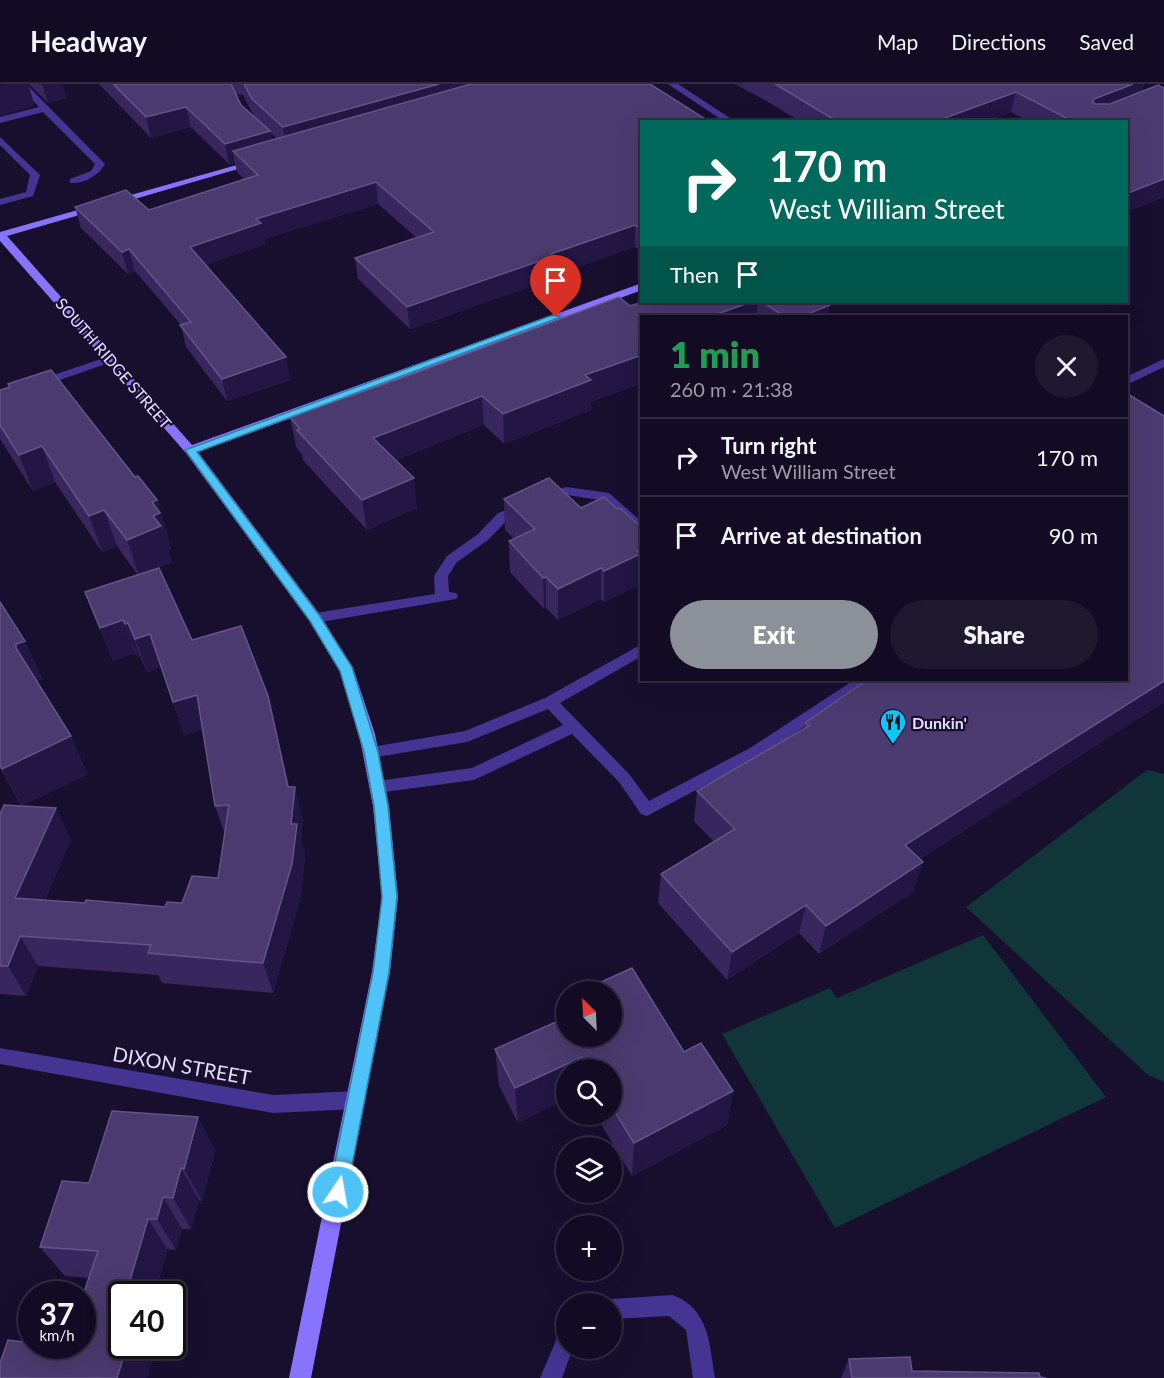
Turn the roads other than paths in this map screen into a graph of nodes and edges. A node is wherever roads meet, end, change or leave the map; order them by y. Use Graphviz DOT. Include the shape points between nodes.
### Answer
graph roads {
  1 [pos="21,84"];
  2 [pos="672,84"];
  3 [pos="44,109"];
  4 [pos="0,120"];
  5 [pos="729,120"];
  6 [pos="0,140"];
  7 [pos="263,160"];
  8 [pos="74,181"];
  9 [pos="0,202"];
  10 [pos="0,235"];
  11 [pos="640,287"];
  12 [pos="110,359"];
  13 [pos="1164,362"];
  14 [pos="1128,381"];
  15 [pos="0,397"];
  16 [pos="190,450"];
  17 [pos="640,527"];
  18 [pos="315,618"];
  19 [pos="640,650"];
  20 [pos="862,681"];
  21 [pos="549,702"];
  22 [pos="574,727"];
  23 [pos="371,752"];
  24 [pos="378,787"];
  25 [pos="0,1056"];
  26 [pos="357,1100"];
  27 [pos="622,1308"];
  28 [pos="559,1359"];
  29 [pos="300,1378"];
  30 [pos="551,1378"];
  31 [pos="704,1378"];
  1 -- 3 [label="street"];
  2 -- 5 [label="street"];
  3 -- 4 [label="street"];
  3 -- 8 [label="street" via="100,164 95,173"];
  6 -- 9 [label="street" via="35,175 34,193"];
  7 -- 10 [label="street"];
  10 -- 12 [label="street, SOUTH RIDGE STREET"];
  11 -- 16 [label="street"];
  12 -- 15 [label="street"];
  12 -- 16 [label="street, SOUTH RIDGE STREET"];
  13 -- 14 [label="street"];
  16 -- 18 [label="street, SOUTH RIDGE STREET"];
  17 -- 18 [label="street" via="604,496 566,491 503,516 452,560 441,576 447,597"];
  18 -- 23 [label="street, SOUTH RIDGE STREET" via="347,671"];
  19 -- 21 [label="street"];
  20 -- 22 [label="street" via="755,752 647,810 624,778"];
  21 -- 22 [label="street"];
  21 -- 23 [label="street" via="467,736"];
  22 -- 24 [label="street" via="474,774"];
  23 -- 24 [label="street, SOUTH RIDGE STREET"];
  24 -- 26 [label="street, SOUTH RIDGE STREET" via="390,897 381,972"];
  25 -- 26 [label="street, DIXON STREET" via="273,1104"];
  26 -- 29 [label="street, SOUTH RIDGE STREET"];
  27 -- 31 [label="street" via="673,1305 695,1325"];
  28 -- 30 [label="street"];
}
